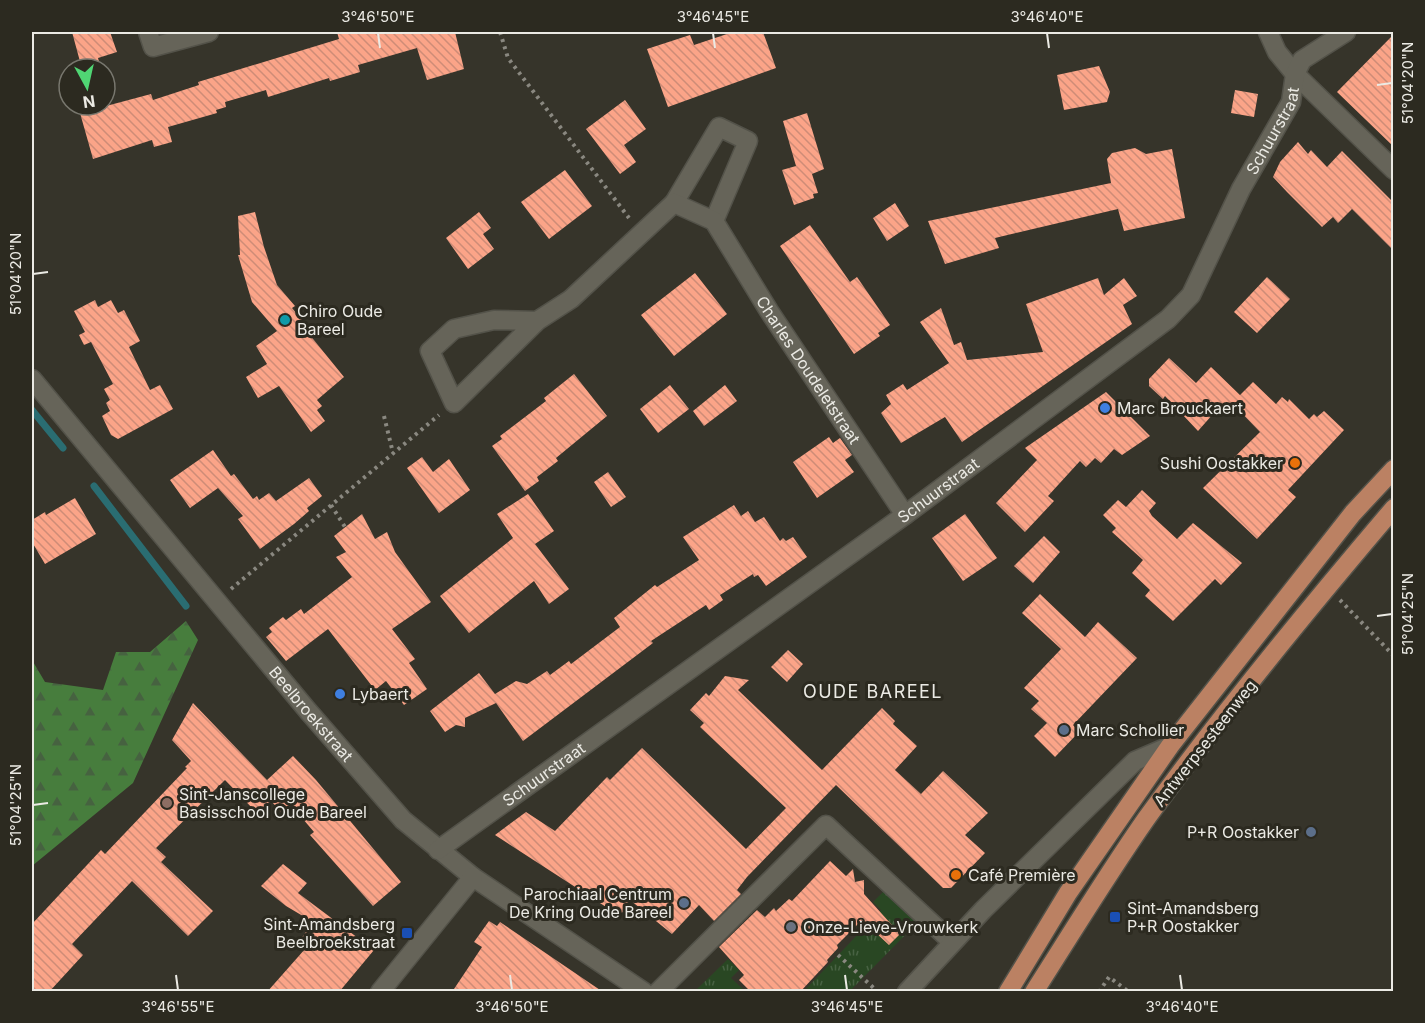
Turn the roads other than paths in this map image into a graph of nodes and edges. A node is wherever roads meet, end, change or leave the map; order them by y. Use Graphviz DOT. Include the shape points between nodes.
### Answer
graph roads {
  1 [pos="148,32"];
  2 [pos="209,32"];
  3 [pos="1268,32"];
  4 [pos="1346,32"];
  5 [pos="1295,74"];
  6 [pos="1394,170"];
  7 [pos="674,203"];
  8 [pos="714,220"];
  9 [pos="537,321"];
  10 [pos="32,379"];
  11 [pos="1394,469"];
  12 [pos="1394,508"];
  13 [pos="905,515"];
  14 [pos="1170,746"];
  15 [pos="438,850"];
  16 [pos="473,877"];
  17 [pos="952,942"];
  18 [pos="380,992"];
  19 [pos="644,992"];
  20 [pos="658,992"];
  21 [pos="907,992"];
  22 [pos="1008,992"];
  23 [pos="1034,992"];
  1 -- 2 [label="street" via="153,47"];
  3 -- 5 [label="street, Schuurstraat" via="1277,52"];
  4 -- 5 [label="street" via="1302,60"];
  5 -- 6 [label="street"];
  5 -- 13 [label="street, Schuurstraat" via="1290,102 1241,189 1191,295 1168,319"];
  7 -- 8 [label="street"];
  7 -- 8 [label="street" via="719,127 748,141"];
  7 -- 9 [label="street" via="571,299"];
  8 -- 13 [label="street, Charles Doudeletstraat" via="769,311"];
  9 -- 9 [label="street" via="494,320 453,329 430,351 454,403"];
  10 -- 15 [label="street, Beelbroekstraat" via="403,820"];
  11 -- 14 [label="main road, Antwerpsesteenweg" via="1353,513"];
  12 -- 23 [label="main road, Antwerpsesteenweg" via="1160,800"];
  13 -- 15 [label="street, Schuurstraat"];
  14 -- 17 [label="street, Antwerpsesteenweg" via="1135,761"];
  14 -- 22 [label="main road, Antwerpsesteenweg" via="1068,893"];
  15 -- 16 [label="street, Beelbroekstraat"];
  16 -- 18 [label="street"];
  16 -- 19 [label="street, Beelbroekstraat"];
  17 -- 20 [label="street" via="826,825"];
  17 -- 21 [label="street, Antwerpsesteenweg"];
}
